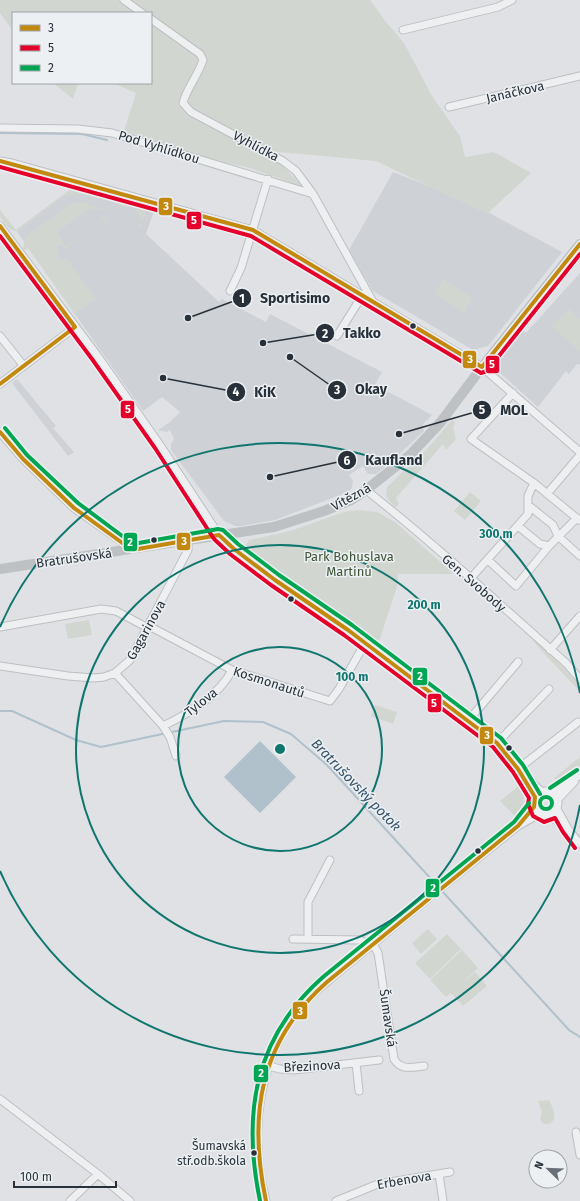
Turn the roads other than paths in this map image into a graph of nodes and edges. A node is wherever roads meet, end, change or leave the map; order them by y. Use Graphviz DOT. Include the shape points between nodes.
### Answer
graph roads {
  1 [pos="124,0"];
  2 [pos="512,0"];
  3 [pos="141,12"];
  4 [pos="152,20"];
  5 [pos="403,30"];
  6 [pos="580,76"];
  7 [pos="449,107"];
  8 [pos="0,128"];
  9 [pos="0,161"];
  10 [pos="268,179"];
  11 [pos="313,194"];
  12 [pos="0,226"];
  13 [pos="253,230"];
  14 [pos="580,244"];
  15 [pos="230,291"];
  16 [pos="362,296"];
  17 [pos="373,302"];
  18 [pos="75,327"];
  19 [pos="0,336"];
  20 [pos="338,336"];
  21 [pos="23,365"];
  22 [pos="482,367"];
  23 [pos="0,384"];
  24 [pos="513,393"];
  25 [pos="0,432"];
  26 [pos="580,454"];
  27 [pos="534,483"];
  28 [pos="366,490"];
  29 [pos="546,494"];
  30 [pos="528,505"];
  31 [pos="578,520"];
  32 [pos="518,526"];
  33 [pos="219,535"];
  34 [pos="558,536"];
  35 [pos="188,541"];
  36 [pos="548,546"];
  37 [pos="132,550"];
  38 [pos="580,556"];
  39 [pos="488,560"];
  40 [pos="0,569"];
  41 [pos="470,579"];
  42 [pos="580,616"];
  43 [pos="0,627"];
  44 [pos="149,627"];
  45 [pos="365,643"];
  46 [pos="550,650"];
  47 [pos="518,662"];
  48 [pos="0,666"];
  49 [pos="232,670"];
  50 [pos="115,673"];
  51 [pos="580,679"];
  52 [pos="549,689"];
  53 [pos="468,721"];
  54 [pos="578,722"];
  55 [pos="164,728"];
  56 [pos="497,744"];
  57 [pos="176,756"];
  58 [pos="518,769"];
  59 [pos="580,776"];
  60 [pos="542,792"];
  61 [pos="536,796"];
  62 [pos="555,796"];
  63 [pos="534,807"];
  64 [pos="557,809"];
  65 [pos="539,814"];
  66 [pos="548,815"];
  67 [pos="518,826"];
  68 [pos="568,829"];
  69 [pos="580,844"];
  70 [pos="330,860"];
  71 [pos="293,939"];
  72 [pos="308,939"];
  73 [pos="372,945"];
  74 [pos="379,1060"];
  75 [pos="356,1064"];
  76 [pos="269,1066"];
  77 [pos="424,1066"];
  78 [pos="359,1091"];
  79 [pos="0,1099"];
  80 [pos="576,1132"];
  81 [pos="580,1155"];
  82 [pos="450,1172"];
  83 [pos="98,1174"];
  84 [pos="439,1174"];
  85 [pos="70,1201"];
  86 [pos="130,1201"];
  87 [pos="266,1201"];
  88 [pos="336,1201"];
  89 [pos="443,1201"];
  1 -- 3 [label="street"];
  2 -- 5 [label="street" via="498,7"];
  4 -- 11 [label="street, Vyhlídka" via="200,54 203,60 186,91 183,103 191,112 283,161 296,171"];
  6 -- 7 [label="street, Janáčkova"];
  8 -- 10 [label="street, Pod Vyhlídkou" via="78,129 112,133"];
  9 -- 13 [label="street"];
  10 -- 11 [label="street, Pod Vyhlídkou"];
  10 -- 13 [label="street"];
  11 -- 17 [label="street, Vyhlídka"];
  12 -- 18 [label="street"];
  13 -- 15 [label="street" via="241,268"];
  13 -- 16 [label="street"];
  14 -- 22 [label="main road, Vítězná"];
  16 -- 17 [label="street"];
  16 -- 20 [label="street"];
  17 -- 22 [label="street"];
  18 -- 21 [label="street"];
  18 -- 33 [label="street" via="160,445"];
  19 -- 21 [label="street"];
  21 -- 23 [label="street"];
  22 -- 24 [label="street"];
  22 -- 28 [label="main road, Vítězná" via="440,423 410,456"];
  24 -- 26 [label="street"];
  24 -- 27 [label="street" via="471,439"];
  25 -- 37 [label="street" via="23,459 74,508"];
  26 -- 29 [label="street"];
  27 -- 29 [label="street"];
  27 -- 30 [label="street" via="528,496"];
  28 -- 33 [label="main road, Vítězná" via="351,500 274,528"];
  28 -- 41 [label="street, Gen. Svobody"];
  29 -- 31 [label="street"];
  30 -- 32 [label="street" via="528,514"];
  30 -- 34 [label="street" via="553,525"];
  31 -- 34 [label="street"];
  32 -- 36 [label="street" via="540,544"];
  32 -- 39 [label="street"];
  33 -- 35 [label="main road, Bratrušovská"];
  33 -- 45 [label="street" via="234,550"];
  34 -- 36 [label="street"];
  34 -- 38 [label="street"];
  35 -- 37 [label="main road, Bratrušovská"];
  35 -- 44 [label="street, Gagarinova" via="188,550"];
  36 -- 39 [label="street" via="516,586"];
  37 -- 40 [label="main road, Bratrušovská"];
  39 -- 41 [label="street"];
  41 -- 46 [label="street, Gen. Svobody"];
  42 -- 46 [label="street"];
  43 -- 44 [label="street, Kosmonautů" via="101,609 116,611"];
  44 -- 49 [label="street, Kosmonautů"];
  44 -- 50 [label="street, Gagarinova" via="130,660"];
  45 -- 49 [label="street, Kosmonautů" via="330,701"];
  45 -- 53 [label="street"];
  46 -- 51 [label="street, Gen. Svobody"];
  47 -- 53 [label="street"];
  48 -- 50 [label="street, Gagarinova" via="94,678 104,678"];
  49 -- 55 [label="street, Tylova" via="212,694"];
  50 -- 55 [label="street"];
  52 -- 56 [label="street"];
  53 -- 56 [label="street"];
  54 -- 58 [label="street"];
  55 -- 57 [label="street"];
  56 -- 58 [label="street"];
  58 -- 60 [label="street"];
  58 -- 61 [label="street"];
  59 -- 62 [label="street"];
  60 -- 61 [label="street"];
  60 -- 62 [label="street"];
  61 -- 63 [label="street"];
  62 -- 64 [label="street"];
  63 -- 65 [label="street"];
  63 -- 67 [label="street"];
  64 -- 66 [label="street"];
  64 -- 68 [label="street"];
  65 -- 66 [label="street"];
  65 -- 67 [label="street"];
  66 -- 68 [label="street"];
  67 -- 73 [label="street"];
  68 -- 69 [label="street"];
  70 -- 72 [label="street" via="308,902"];
  71 -- 72 [label="street"];
  72 -- 73 [label="street" via="360,940"];
  73 -- 76 [label="street" via="309,998 281,1037"];
  73 -- 77 [label="street, Šumavská" via="378,953 394,1059 404,1068"];
  74 -- 75 [label="street, Březinova"];
  75 -- 76 [label="street, Březinova" via="294,1070 280,1070"];
  75 -- 78 [label="street, Březinova"];
  76 -- 87 [label="street" via="257,1122 259,1163"];
  79 -- 83 [label="street"];
  80 -- 81 [label="street"];
  82 -- 84 [label="street, Erbenova"];
  83 -- 85 [label="street"];
  83 -- 86 [label="street"];
  84 -- 88 [label="street, Erbenova" via="378,1184"];
  84 -- 89 [label="street"];
}
